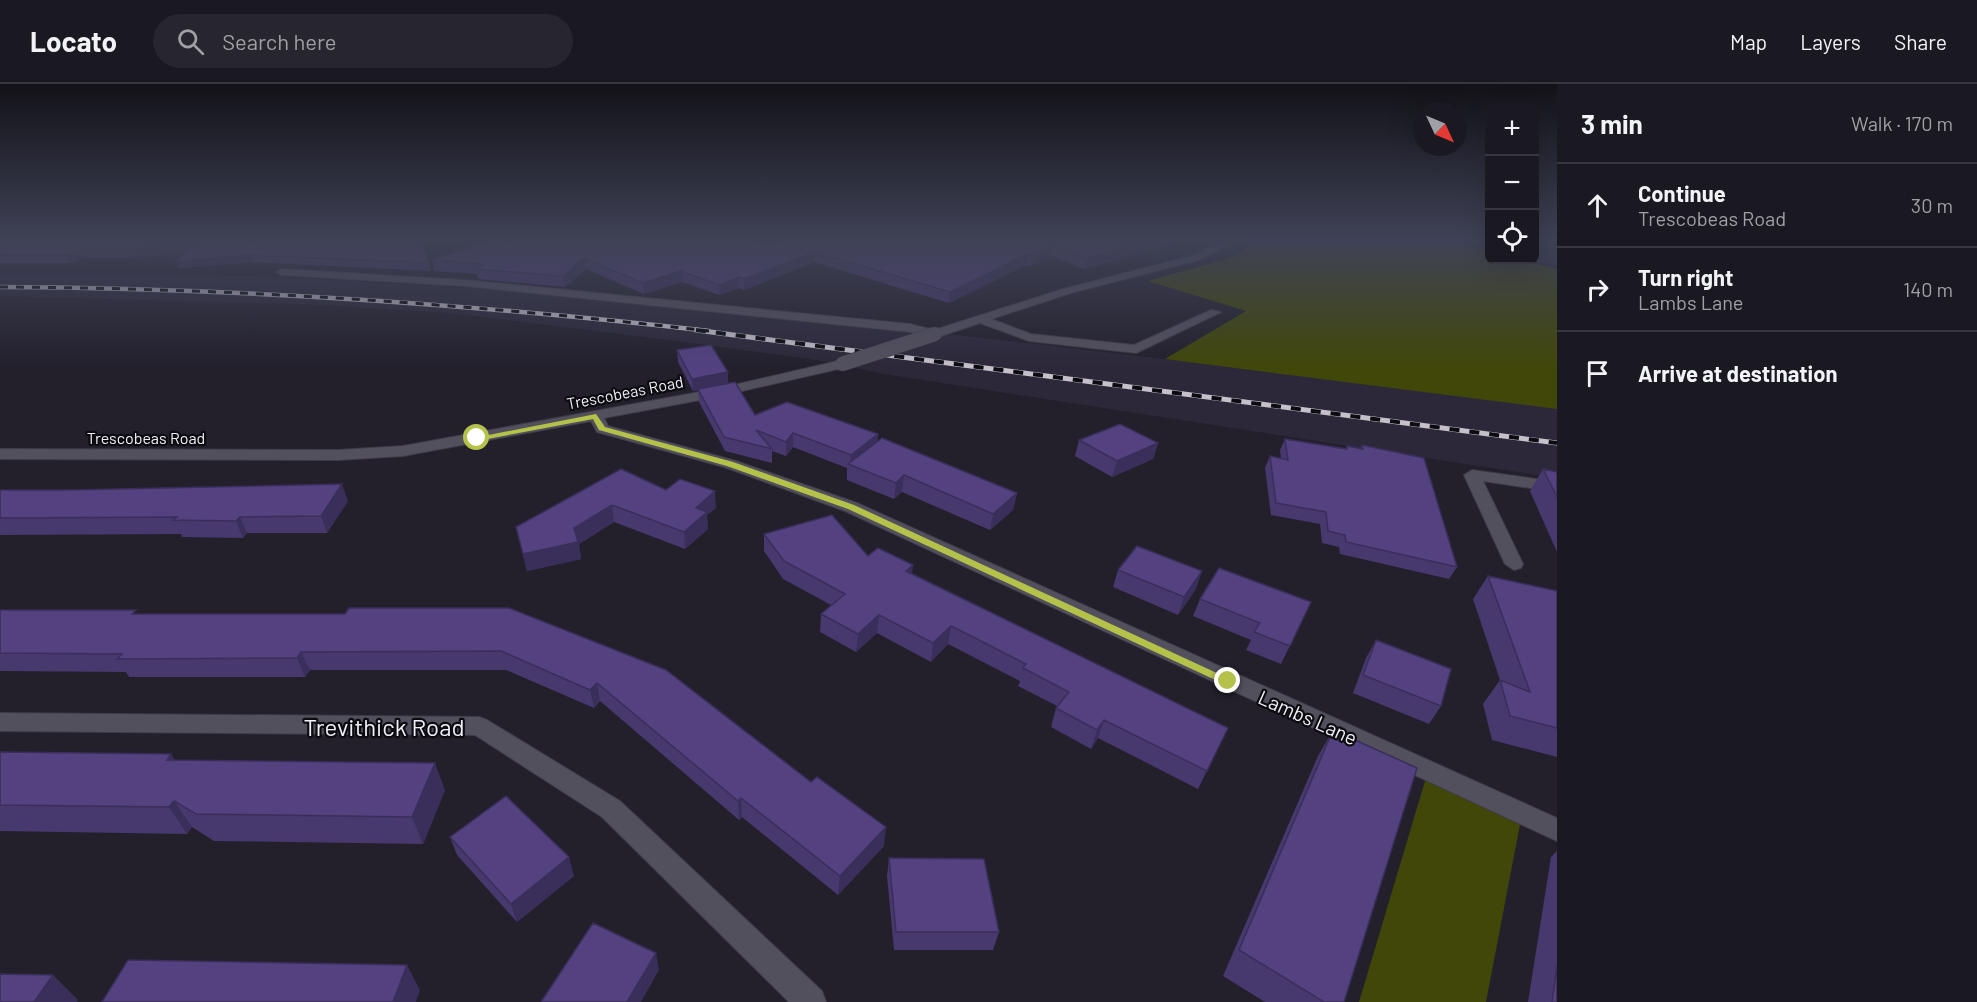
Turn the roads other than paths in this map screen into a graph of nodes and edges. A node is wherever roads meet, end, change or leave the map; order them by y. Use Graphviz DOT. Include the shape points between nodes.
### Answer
graph roads {
  1 [pos="445,282"];
  2 [pos="1103,282"];
  3 [pos="1215,312"];
  4 [pos="979,319"];
  5 [pos="935,334"];
  6 [pos="596,416"];
  7 [pos="0,454"];
  8 [pos="1557,487"];
  9 [pos="1514,564"];
  10 [pos="0,722"];
  11 [pos="1557,830"];
  12 [pos="811,1002"];
  1 -- 5 [label="street" via="910,328"];
  2 -- 4 [label="street, Trescobeas Road"];
  3 -- 4 [label="street" via="1136,349 1029,337"];
  4 -- 5 [label="street, Trescobeas Road"];
  5 -- 6 [label="street, Trescobeas Road, bridge" via="842,364"];
  6 -- 7 [label="street, Trescobeas Road" via="403,451 338,455"];
  6 -- 11 [label="street, Lambs Lane" via="602,429 730,464 851,507"];
  8 -- 9 [label="street" via="1472,475"];
  10 -- 12 [label="street, Trevithick Road" via="479,726 611,809"];
}
